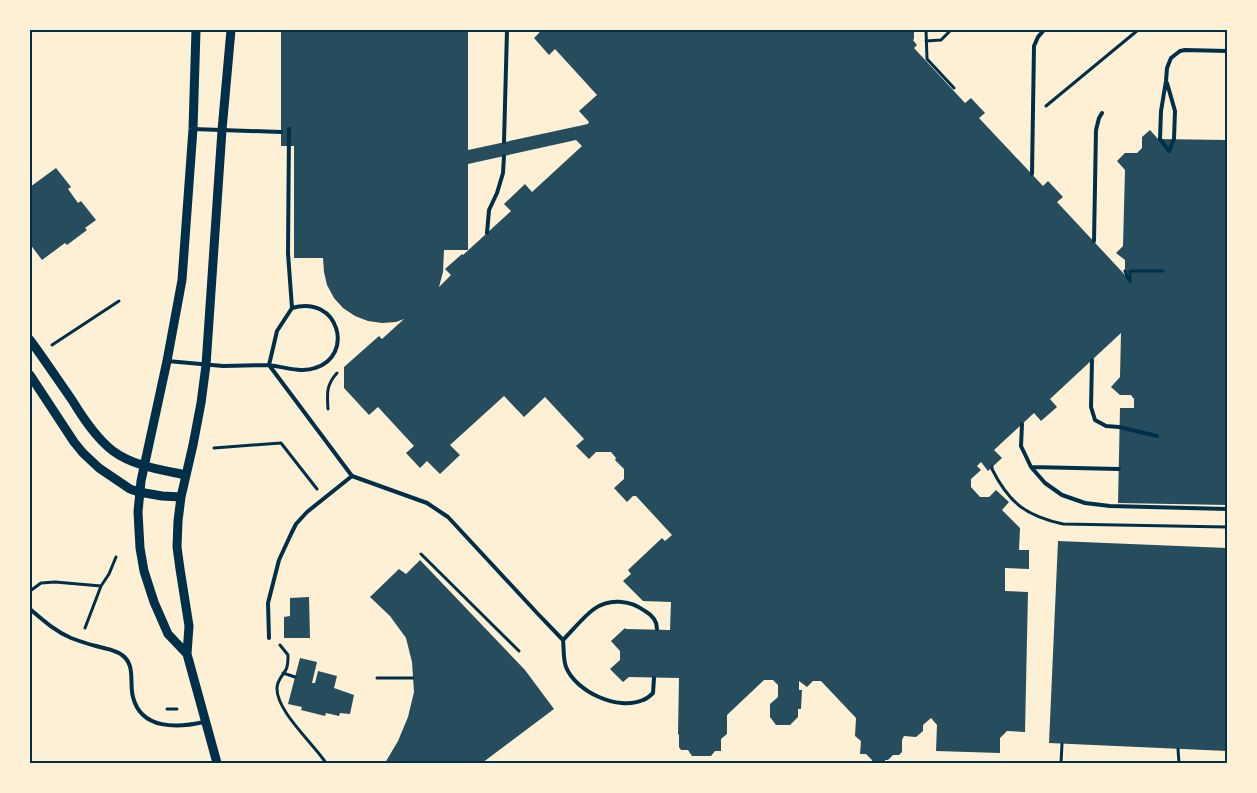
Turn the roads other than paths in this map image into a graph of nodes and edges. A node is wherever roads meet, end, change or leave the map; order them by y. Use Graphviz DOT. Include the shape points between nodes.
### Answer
graph roads {
  1 [pos="196,30"];
  2 [pos="231,30"];
  3 [pos="507,30"];
  4 [pos="1044,30"];
  5 [pos="1227,51"];
  6 [pos="1166,81"];
  7 [pos="1102,113"];
  8 [pos="193,129"];
  9 [pos="289,129"];
  10 [pos="222,130"];
  11 [pos="281,132"];
  12 [pos="504,142"];
  13 [pos="504,156"];
  14 [pos="1032,174"];
  15 [pos="487,233"];
  16 [pos="1094,241"];
  17 [pos="292,308"];
  18 [pos="30,340"];
  19 [pos="1092,360"];
  20 [pos="167,361"];
  21 [pos="206,365"];
  22 [pos="269,365"];
  23 [pos="30,375"];
  24 [pos="1022,424"];
  25 [pos="1157,436"];
  26 [pos="144,464"];
  27 [pos="1031,467"];
  28 [pos="1119,469"];
  29 [pos="186,475"];
  30 [pos="352,476"];
  31 [pos="139,492"];
  32 [pos="181,497"];
  33 [pos="1227,509"];
  34 [pos="30,609"];
  35 [pos="657,630"];
  36 [pos="269,638"];
  37 [pos="563,640"];
  38 [pos="187,654"];
  39 [pos="654,678"];
  40 [pos="206,721"];
  41 [pos="217,763"];
  1 -- 8 [label="street"];
  2 -- 10 [label="street"];
  3 -- 12 [label="lane"];
  4 -- 14 [label="lane" via="1034,46"];
  5 -- 6 [label="lane" via="1180,51 1168,62"];
  6 -- 6 [label="lane" via="1175,112 1174,139 1169,151 1160,139"];
  7 -- 16 [label="lane" via="1096,130"];
  8 -- 10 [label="lane"];
  8 -- 20 [label="street" via="182,280"];
  9 -- 17 [label="lane" via="288,253"];
  10 -- 11 [label="lane"];
  10 -- 21 [label="street"];
  13 -- 15 [label="lane" via="503,173 489,210"];
  17 -- 22 [label="lane" via="277,330"];
  17 -- 22 [label="lane" via="311,306 328,314 337,330 335,350 323,365 314,369"];
  18 -- 26 [label="street" via="94,431 113,450"];
  19 -- 25 [label="lane" via="1091,407 1095,420 1106,426"];
  20 -- 21 [label="lane"];
  20 -- 26 [label="street"];
  21 -- 22 [label="lane"];
  21 -- 29 [label="street"];
  22 -- 30 [label="lane"];
  23 -- 31 [label="street" via="83,454 110,476"];
  24 -- 27 [label="lane" via="1021,446"];
  26 -- 29 [label="street"];
  26 -- 31 [label="street"];
  27 -- 28 [label="lane"];
  27 -- 33 [label="lane" via="1062,495 1085,504"];
  29 -- 32 [label="street"];
  30 -- 36 [label="lane" via="296,524 279,560 268,603"];
  30 -- 37 [label="lane" via="427,503 448,517"];
  31 -- 32 [label="street"];
  31 -- 38 [label="street" via="138,531 144,571 168,634"];
  32 -- 38 [label="street" via="177,546 189,626"];
  34 -- 40 [label="lane" via="70,638 123,656 130,666 135,704 151,721 170,726"];
  35 -- 37 [label="lane" via="650,614 640,607 617,602 594,609"];
  37 -- 39 [label="lane" via="566,666 592,694 617,702 644,700 652,694"];
  38 -- 40 [label="street"];
  40 -- 41 [label="street"];
}
